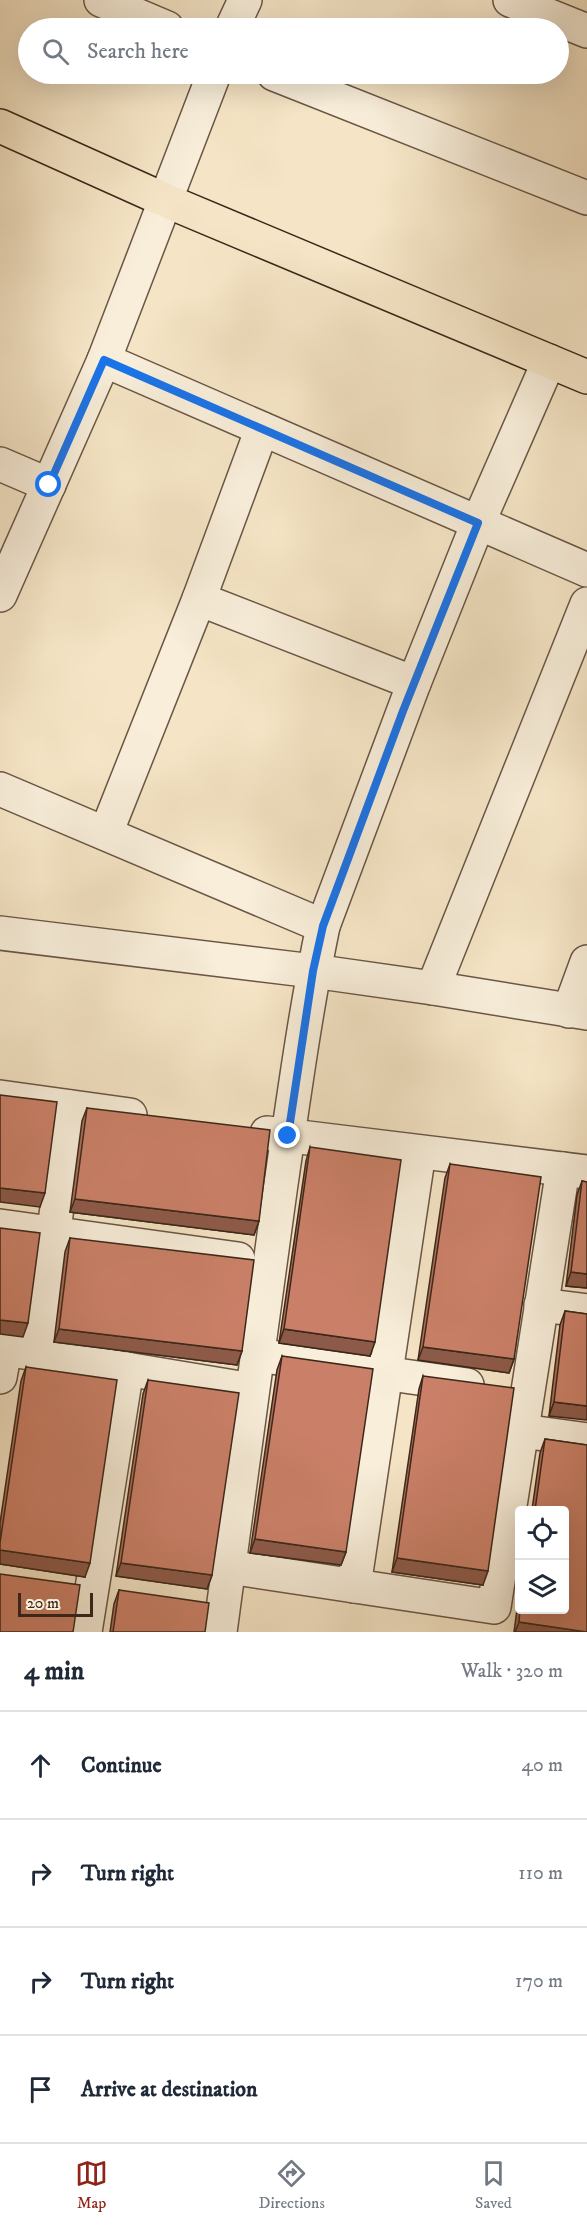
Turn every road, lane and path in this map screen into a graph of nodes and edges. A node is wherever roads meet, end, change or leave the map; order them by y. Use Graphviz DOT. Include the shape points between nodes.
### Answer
graph roads {
  1 [pos="101,0"];
  2 [pos="245,0"];
  3 [pos="510,0"];
  4 [pos="581,0"];
  5 [pos="143,18"];
  6 [pos="237,18"];
  7 [pos="555,18"];
  8 [pos="587,20"];
  9 [pos="569,24"];
  10 [pos="587,31"];
  11 [pos="210,84"];
  12 [pos="299,84"];
  13 [pos="0,126"];
  14 [pos="587,198"];
  15 [pos="167,201"];
  16 [pos="104,360"];
  17 [pos="549,361"];
  18 [pos="587,377"];
  19 [pos="262,429"];
  20 [pos="0,464"];
  21 [pos="49,485"];
  22 [pos="478,523"];
  23 [pos="587,570"];
  24 [pos="0,595"];
  25 [pos="199,599"];
  26 [pos="587,604"];
  27 [pos="414,683"];
  28 [pos="0,789"];
  29 [pos="106,833"];
  30 [pos="323,926"];
  31 [pos="0,933"];
  32 [pos="587,962"];
  33 [pos="313,971"];
  34 [pos="433,988"];
  35 [pos="578,1012"];
  36 [pos="0,1097"];
  37 [pos="70,1107"];
  38 [pos="162,1119"];
  39 [pos="242,1130"];
  40 [pos="288,1136"];
  41 [pos="419,1152"];
  42 [pos="575,1171"];
  43 [pos="0,1226"];
  44 [pos="55,1233"];
  45 [pos="270,1264"];
  46 [pos="542,1305"];
  47 [pos="587,1311"];
  48 [pos="38,1354"];
  49 [pos="257,1355"];
  50 [pos="2,1358"];
  51 [pos="127,1369"];
  52 [pos="386,1375"];
  53 [pos="252,1390"];
  54 [pos="508,1390"];
  55 [pos="522,1431"];
  56 [pos="587,1440"];
  57 [pos="229,1567"];
  58 [pos="57,1582"];
  59 [pos="354,1586"];
  60 [pos="92,1587"];
  61 [pos="125,1593"];
  62 [pos="191,1603"];
  63 [pos="492,1619"];
  64 [pos="222,1620"];
  65 [pos="85,1632"];
  1 -- 5 [label="street"];
  2 -- 6 [label="street"];
  3 -- 7 [label="street"];
  4 -- 8 [label="street"];
  9 -- 10 [label="street"];
  11 -- 15 [label="street"];
  12 -- 14 [label="street"];
  13 -- 15 [label="main road"];
  15 -- 16 [label="street"];
  15 -- 17 [label="main road"];
  16 -- 19 [label="street"];
  16 -- 21 [label="street"];
  17 -- 18 [label="main road"];
  17 -- 22 [label="street"];
  19 -- 22 [label="street"];
  19 -- 25 [label="street"];
  20 -- 21 [label="street"];
  21 -- 24 [label="street"];
  22 -- 23 [label="street"];
  22 -- 27 [label="street"];
  25 -- 27 [label="street"];
  25 -- 29 [label="street"];
  26 -- 34 [label="street"];
  27 -- 30 [label="street"];
  28 -- 29 [label="street"];
  29 -- 30 [label="street"];
  30 -- 33 [label="street"];
  31 -- 33 [label="street"];
  32 -- 35 [label="street"];
  33 -- 34 [label="street"];
  33 -- 40 [label="street"];
  34 -- 35 [label="street"];
  36 -- 37 [label="street"];
  37 -- 38 [label="street"];
  37 -- 44 [label="street"];
  39 -- 40 [label="street"];
  40 -- 41 [label="street"];
  40 -- 45 [label="street"];
  41 -- 42 [label="street"];
  41 -- 52 [label="street"];
  42 -- 46 [label="street"];
  43 -- 44 [label="street"];
  44 -- 45 [label="street"];
  44 -- 48 [label="street"];
  45 -- 49 [label="street"];
  46 -- 47 [label="street"];
  46 -- 54 [label="street"];
  48 -- 50 [label="street"];
  48 -- 51 [label="street"];
  49 -- 52 [label="street"];
  49 -- 53 [label="street"];
  51 -- 53 [label="street"];
  51 -- 60 [label="street"];
  52 -- 54 [label="street"];
  52 -- 59 [label="street"];
  53 -- 57 [label="street"];
  54 -- 55 [label="street"];
  55 -- 56 [label="street"];
  55 -- 63 [label="street"];
  57 -- 59 [label="street"];
  57 -- 64 [label="street"];
  58 -- 60 [label="street"];
  59 -- 63 [label="street"];
  60 -- 61 [label="street"];
  60 -- 65 [label="street"];
  62 -- 64 [label="street"];
}
